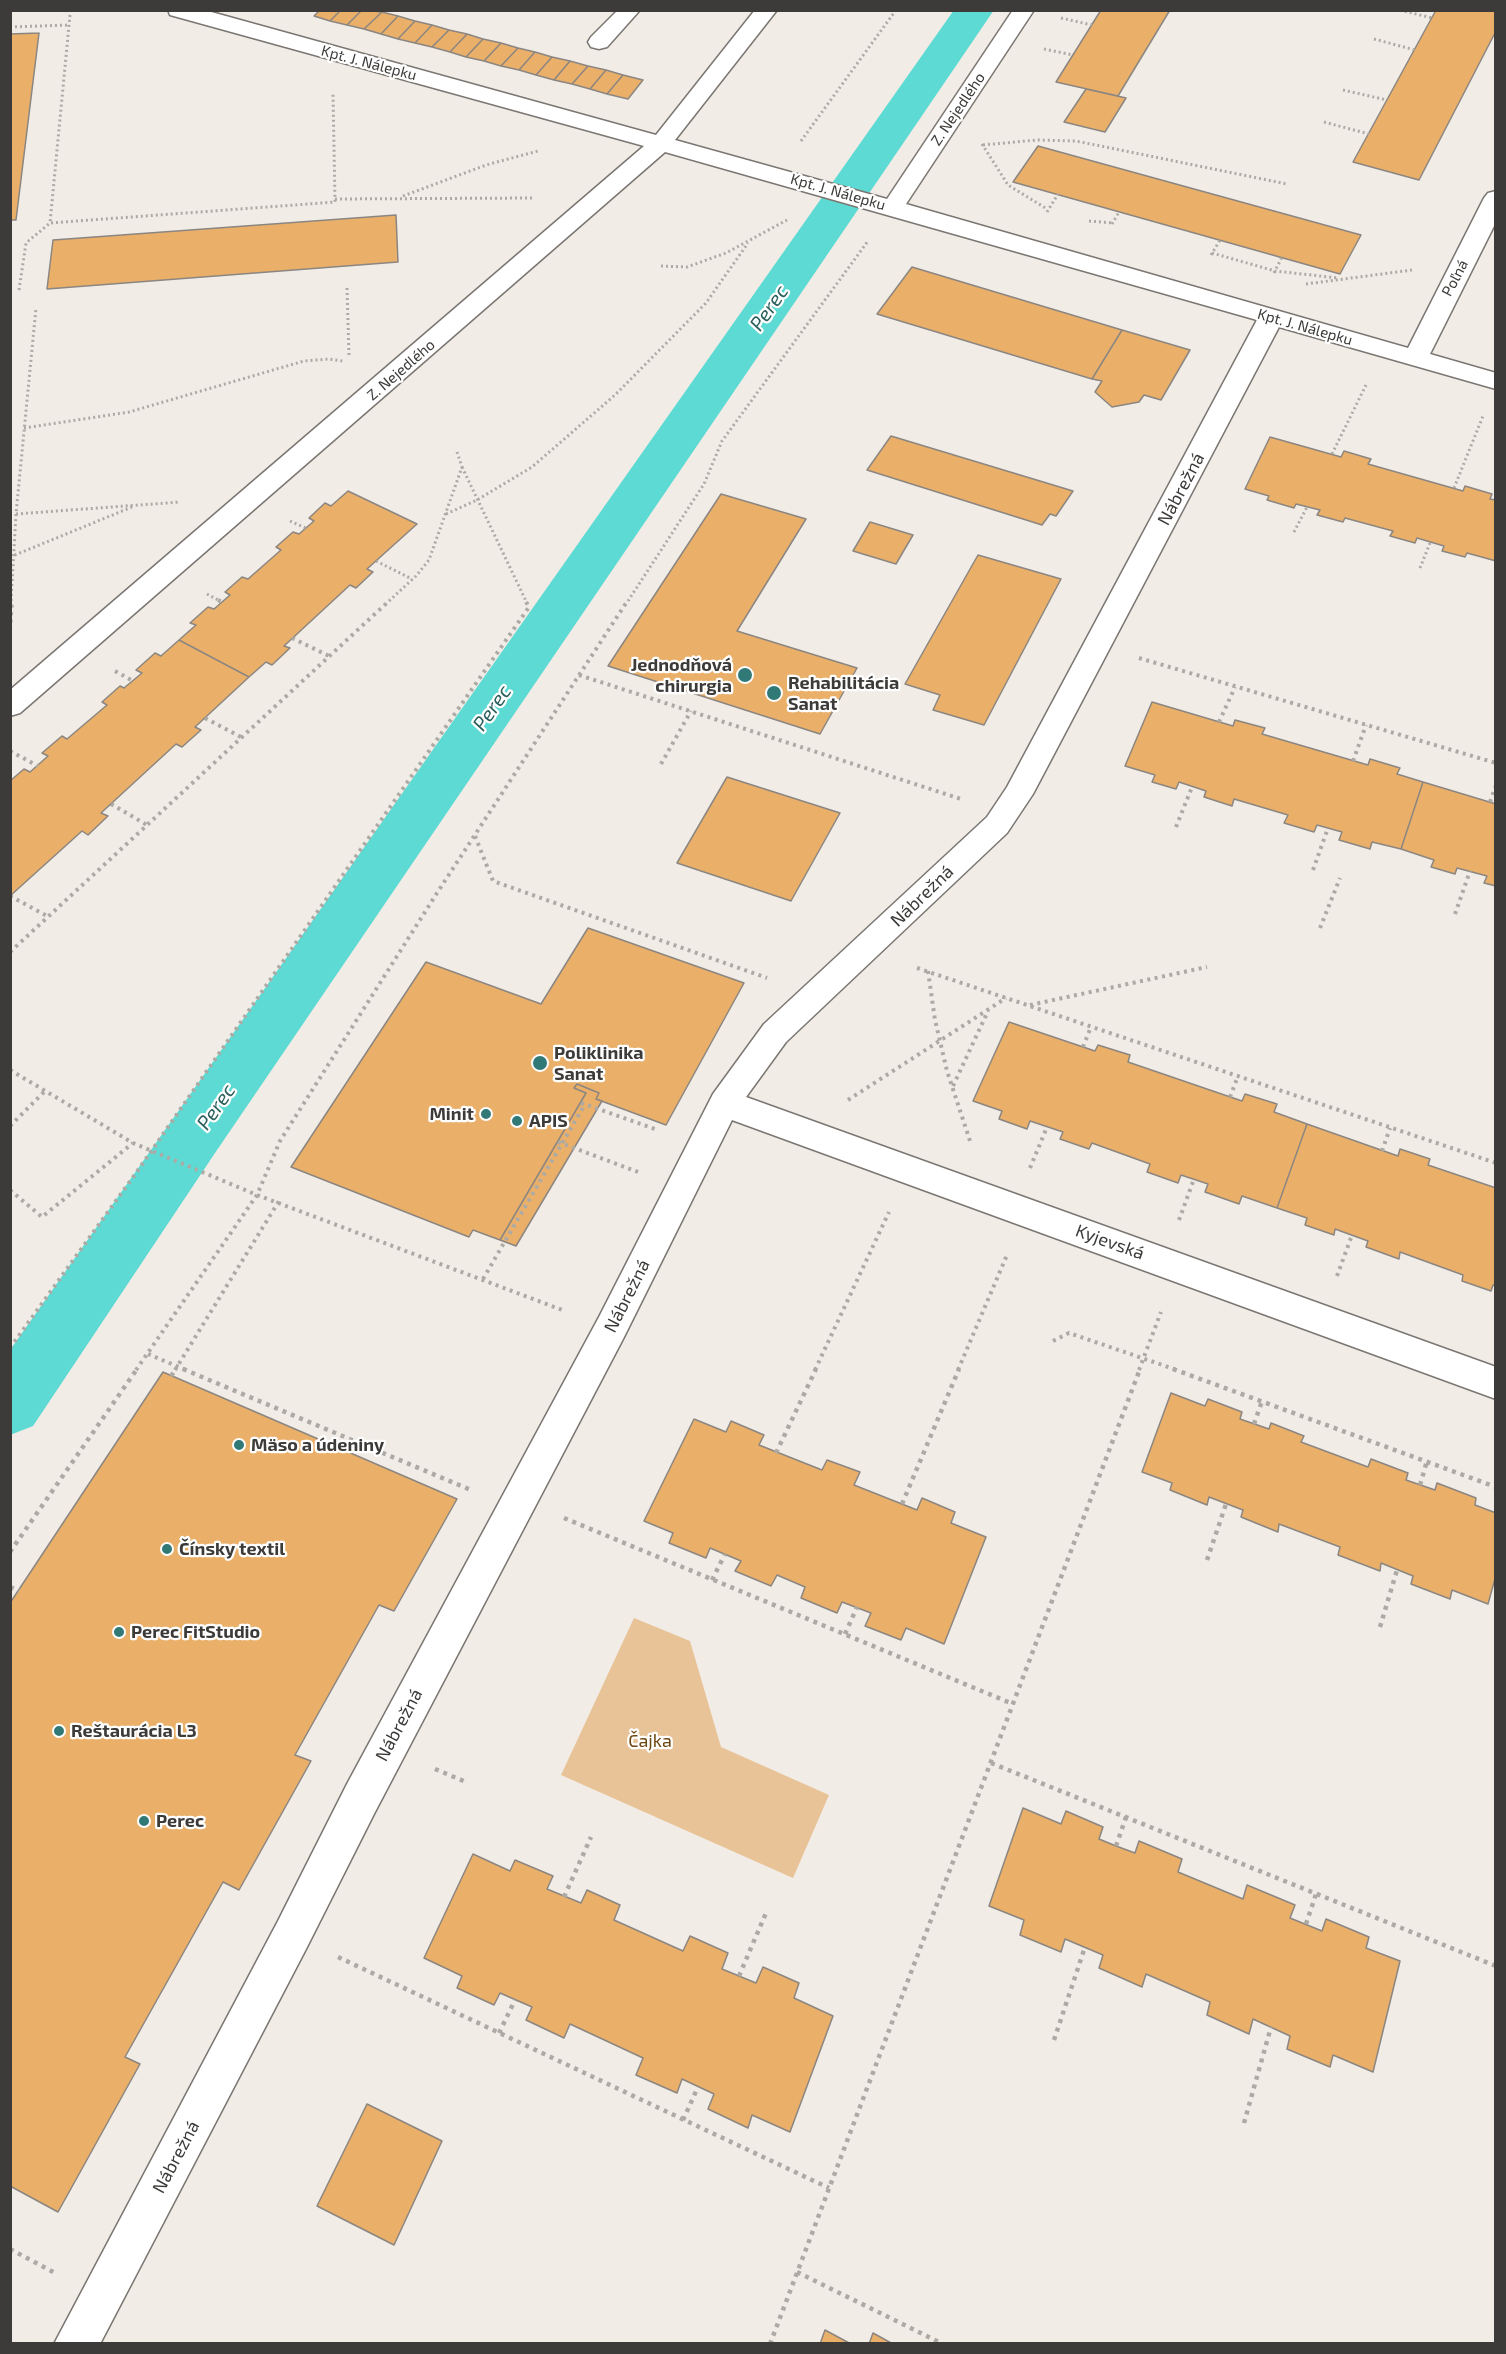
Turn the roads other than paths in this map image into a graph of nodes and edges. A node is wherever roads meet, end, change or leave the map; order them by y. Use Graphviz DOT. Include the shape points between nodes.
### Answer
graph roads {
  1 [pos="178,10"];
  2 [pos="630,10"];
  3 [pos="767,10"];
  4 [pos="1023,10"];
  5 [pos="599,42"];
  6 [pos="662,143"];
  7 [pos="1496,198"];
  8 [pos="883,205"];
  9 [pos="1271,318"];
  10 [pos="1415,358"];
  11 [pos="1496,381"];
  12 [pos="10,706"];
  13 [pos="724,1103"];
  14 [pos="1496,1383"];
  15 [pos="76,2343"];
  1 -- 6 [label="street, Kpt. J. Nálepku"];
  2 -- 5 [label="street"];
  3 -- 6 [label="street, Z. Nejedlého"];
  4 -- 8 [label="street, Z. Nejedlého"];
  6 -- 8 [label="street, Kpt. J. Nálepku"];
  6 -- 12 [label="street, Z. Nejedlého"];
  7 -- 10 [label="street, Poľná"];
  8 -- 9 [label="street, Kpt. J. Nálepku"];
  9 -- 10 [label="street, Kpt. J. Nálepku"];
  9 -- 13 [label="street, Nábrežná" via="1037,762 997,825 775,1033"];
  10 -- 11 [label="street, Kpt. J. Nálepku"];
  13 -- 14 [label="street, Kyjevská"];
  13 -- 15 [label="street, Nábrežná" via="611,1328"];
}
